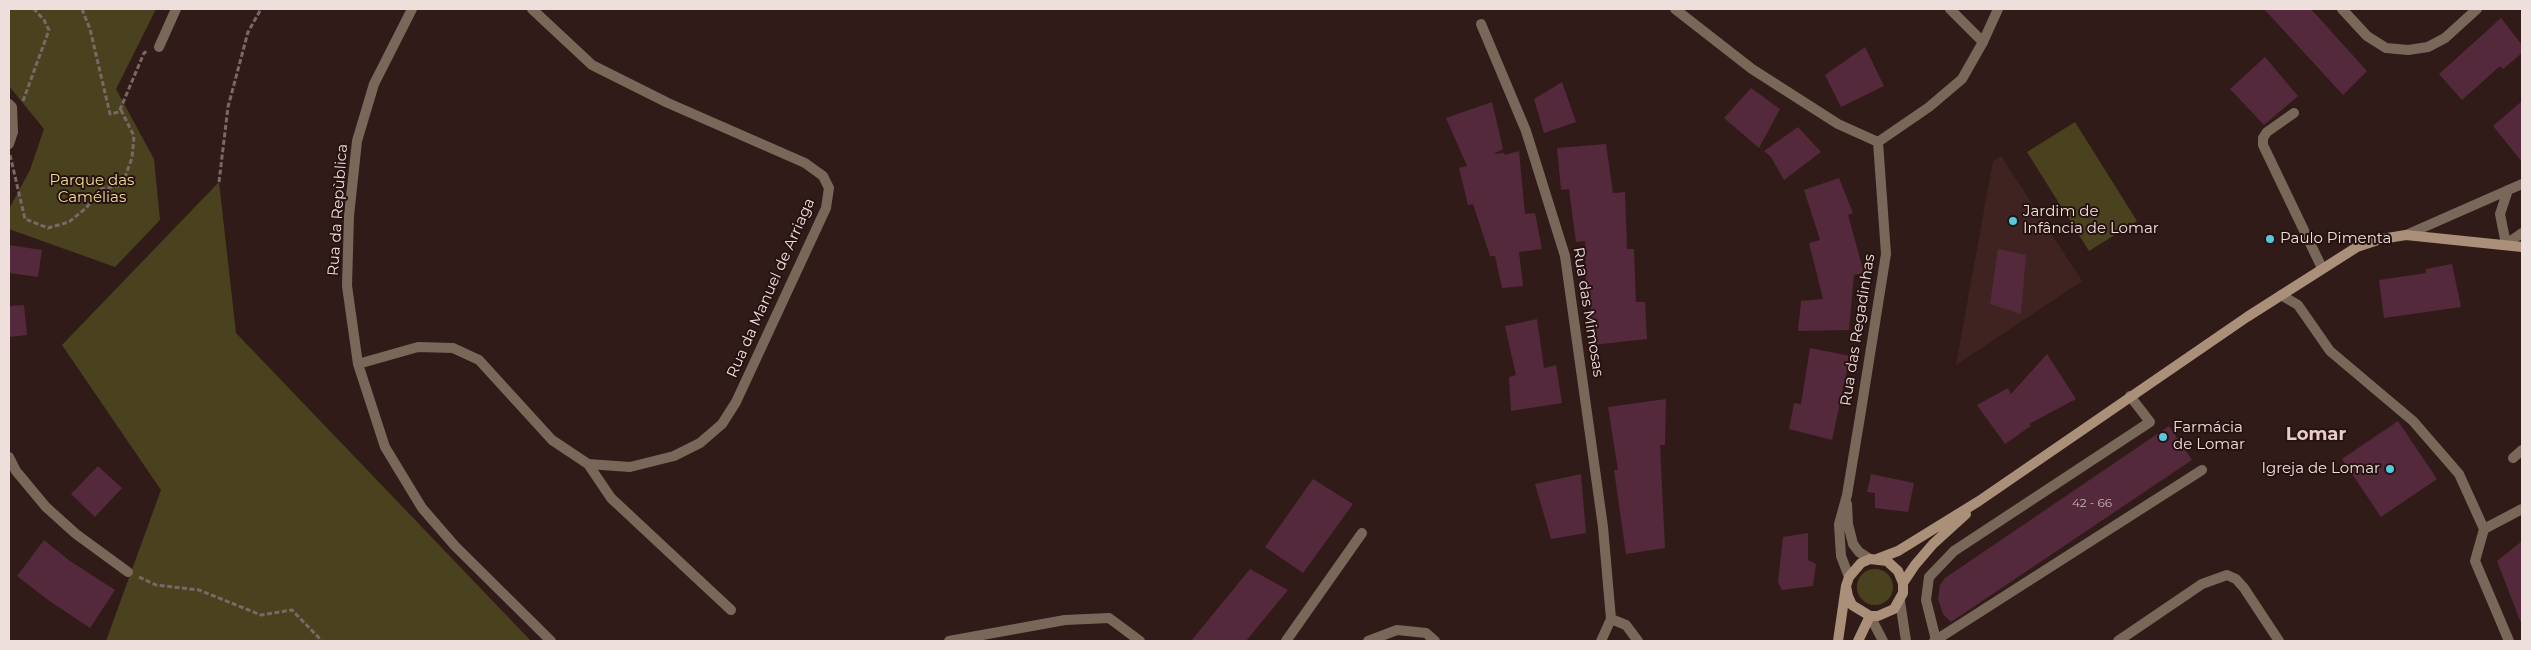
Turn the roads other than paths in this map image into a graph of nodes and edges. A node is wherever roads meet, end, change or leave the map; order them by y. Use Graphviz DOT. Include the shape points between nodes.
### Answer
graph roads {
  1 [pos="176,9"];
  2 [pos="412,9"];
  3 [pos="532,9"];
  4 [pos="1675,9"];
  5 [pos="1950,9"];
  6 [pos="1998,9"];
  7 [pos="2342,9"];
  8 [pos="2477,9"];
  9 [pos="1481,24"];
  10 [pos="1983,42"];
  11 [pos="159,46"];
  12 [pos="10,106"];
  13 [pos="2294,113"];
  14 [pos="1878,142"];
  15 [pos="9,145"];
  16 [pos="2522,184"];
  17 [pos="2508,190"];
  18 [pos="2522,233"];
  19 [pos="2406,235"];
  20 [pos="2506,244"];
  21 [pos="2522,246"];
  22 [pos="2322,268"];
  23 [pos="2281,295"];
  24 [pos="358,364"];
  25 [pos="2130,396"];
  26 [pos="2522,450"];
  27 [pos="9,457"];
  28 [pos="2513,458"];
  29 [pos="588,464"];
  30 [pos="2202,470"];
  31 [pos="1846,495"];
  32 [pos="1979,501"];
  33 [pos="2522,509"];
  34 [pos="2484,529"];
  35 [pos="1362,533"];
  36 [pos="1874,559"];
  37 [pos="128,572"];
  38 [pos="1848,582"];
  39 [pos="1903,583"];
  40 [pos="1900,601"];
  41 [pos="731,610"];
  42 [pos="1870,616"];
  43 [pos="1610,619"];
  44 [pos="1935,640"];
  45 [pos="551,641"];
  46 [pos="949,641"];
  47 [pos="1140,641"];
  48 [pos="1286,641"];
  49 [pos="1368,641"];
  50 [pos="1434,641"];
  51 [pos="1601,641"];
  52 [pos="1638,641"];
  53 [pos="1838,641"];
  54 [pos="1858,641"];
  55 [pos="1883,641"];
  56 [pos="1906,641"];
  57 [pos="2118,641"];
  58 [pos="2279,641"];
  59 [pos="2509,641"];
  1 -- 11 [label="street"];
  2 -- 24 [label="street, Rua da Repùblica" via="374,84 357,142 349,216 347,286"];
  3 -- 29 [label="street, Rua da Manuel de Arriaga" via="592,65 668,103 805,163 824,176 830,188 826,208 736,402 722,424 700,443 674,456 630,467"];
  4 -- 14 [label="street" via="1752,69 1838,124"];
  5 -- 10 [label="street"];
  6 -- 10 [label="street"];
  7 -- 8 [label="street" via="2367,36 2386,48 2408,50 2445,38"];
  9 -- 43 [label="street, Rua das Mimosas" via="1526,131 1565,256 1603,527"];
  10 -- 14 [label="street" via="1962,79 1929,107"];
  12 -- 15 [label="street" via="13,132"];
  13 -- 22 [label="street" via="2267,132 2263,145"];
  14 -- 31 [label="street, Rua das Regadinhas" via="1886,254"];
  16 -- 17 [label="street"];
  17 -- 19 [label="street"];
  17 -- 20 [label="street" via="2500,214"];
  18 -- 20 [label="street"];
  19 -- 20 [label="main road"];
  19 -- 22 [label="main road" via="2357,247"];
  20 -- 21 [label="main road"];
  22 -- 23 [label="main road"];
  23 -- 25 [label="main road"];
  23 -- 34 [label="street" via="2298,305 2330,351 2413,421 2459,474"];
  24 -- 29 [label="street" via="418,348 453,348 479,360 552,440"];
  24 -- 45 [label="street, Rua da Repùblica" via="385,448 422,508 454,546"];
  25 -- 32 [label="main road"];
  25 -- 44 [label="street" via="2150,422 1954,551 1929,577 1926,600"];
  26 -- 28 [label="street"];
  27 -- 37 [label="street" via="46,507 76,534"];
  29 -- 41 [label="street" via="611,498"];
  30 -- 44 [label="street"];
  31 -- 36 [label="street, Rua das Regadinhas" via="1853,544"];
  31 -- 38 [label="street, Rua das Regadinhas" via="1839,524 1841,556"];
  32 -- 36 [label="main road" via="1898,551"];
  32 -- 39 [label="main road" via="1932,544"];
  33 -- 34 [label="street"];
  34 -- 59 [label="street" via="2475,561"];
  35 -- 48 [label="street"];
  36 -- 38 [label="main road" via="1854,568"];
  36 -- 39 [label="main road" via="1887,561 1898,571"];
  38 -- 42 [label="main road" via="1852,605"];
  38 -- 53 [label="main road"];
  39 -- 40 [label="main road"];
  40 -- 42 [label="main road" via="1888,613"];
  40 -- 56 [label="street"];
  42 -- 54 [label="main road"];
  42 -- 55 [label="street"];
  43 -- 51 [label="street"];
  43 -- 52 [label="street" via="1626,625"];
  46 -- 47 [label="street" via="1065,620 1109,618"];
  49 -- 50 [label="street" via="1397,630 1426,633"];
  57 -- 58 [label="street" via="2202,584 2226,575 2236,579 2244,588"];
}
